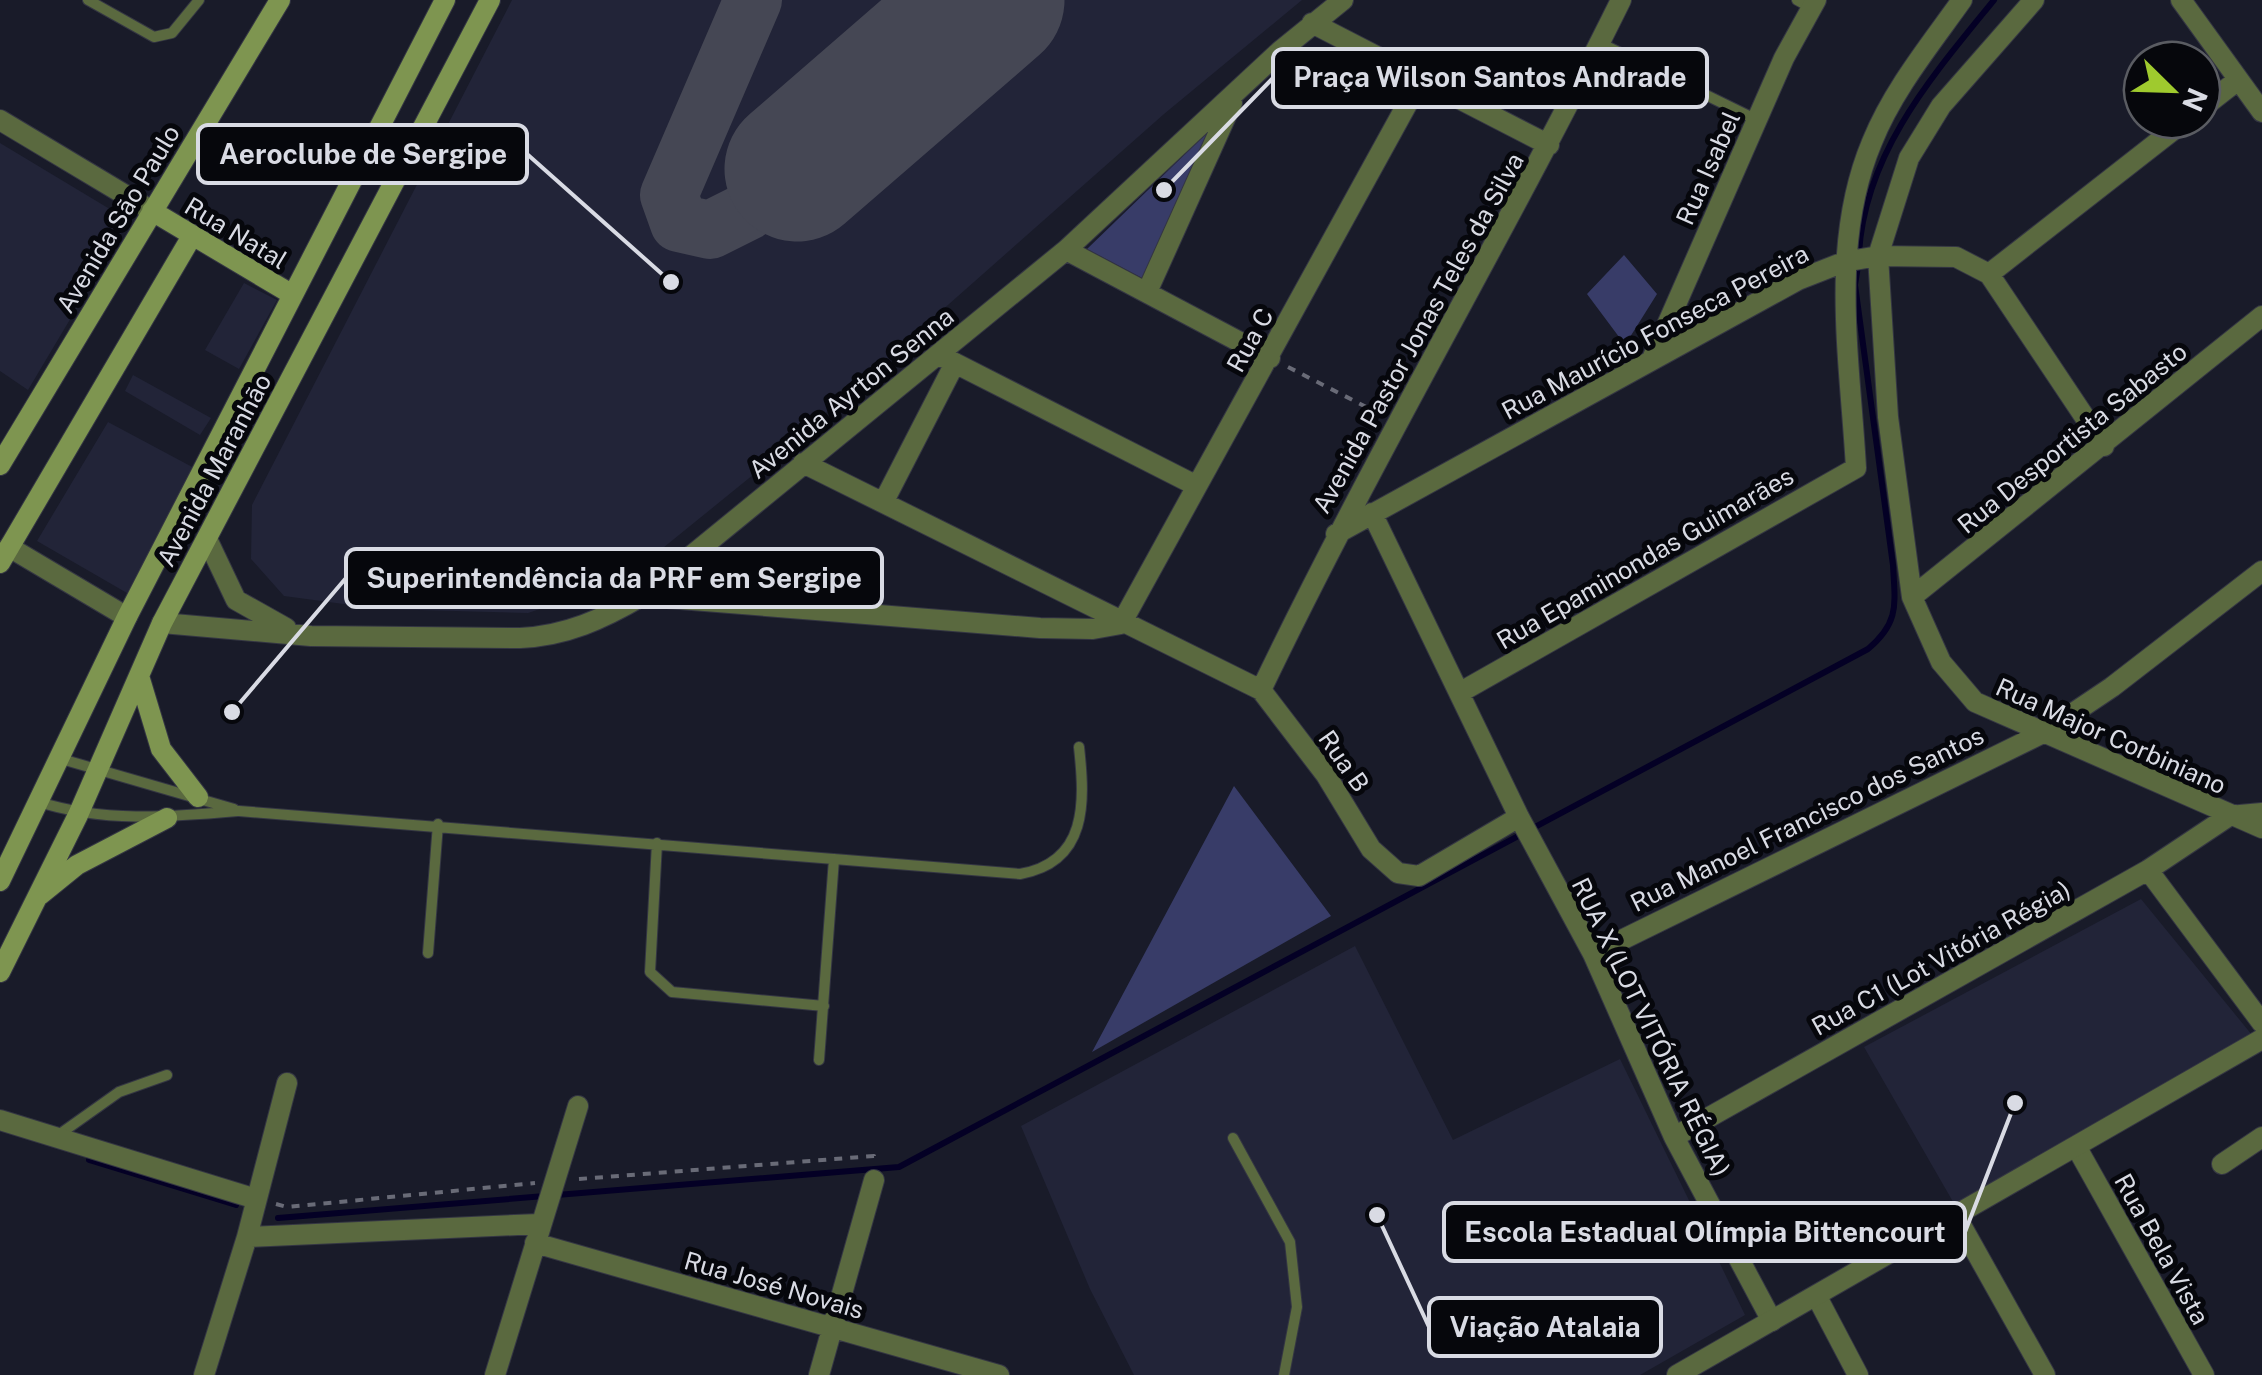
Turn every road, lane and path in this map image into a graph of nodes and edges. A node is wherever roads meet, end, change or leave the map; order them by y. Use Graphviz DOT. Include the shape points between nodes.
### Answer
graph roads {
  1 [pos="88,0"];
  2 [pos="198,0"];
  3 [pos="280,0"];
  4 [pos="445,0"];
  5 [pos="490,0"];
  6 [pos="1343,0"];
  7 [pos="1621,0"];
  8 [pos="1962,0"];
  9 [pos="2034,0"];
  10 [pos="2180,0"];
  11 [pos="1808,3"];
  12 [pos="1312,23"];
  13 [pos="1600,42"];
  14 [pos="1421,79"];
  15 [pos="2238,80"];
  16 [pos="2222,92"];
  17 [pos="1235,96"];
  18 [pos="2262,112"];
  19 [pos="0,120"];
  20 [pos="1757,120"];
  21 [pos="2160,140"];
  22 [pos="1549,145"];
  23 [pos="152,212"];
  24 [pos="192,236"];
  25 [pos="1066,250"];
  26 [pos="1878,256"];
  27 [pos="1844,262"];
  28 [pos="1989,274"];
  29 [pos="1147,292"];
  30 [pos="293,295"];
  31 [pos="2262,316"];
  32 [pos="1270,358"];
  33 [pos="947,359"];
  34 [pos="1652,359"];
  35 [pos="1395,422"];
  36 [pos="2104,446"];
  37 [pos="803,463"];
  38 [pos="0,465"];
  39 [pos="1197,486"];
  40 [pos="884,500"];
  41 [pos="1372,513"];
  42 [pos="1336,534"];
  43 [pos="207,539"];
  44 [pos="4,555"];
  45 [pos="2262,571"];
  46 [pos="642,596"];
  47 [pos="1912,597"];
  48 [pos="127,616"];
  49 [pos="162,623"];
  50 [pos="1121,624"];
  51 [pos="311,636"];
  52 [pos="139,676"];
  53 [pos="1261,690"];
  54 [pos="1460,692"];
  55 [pos="2045,732"];
  56 [pos="1079,747"];
  57 [pos="57,757"];
  58 [pos="97,772"];
  59 [pos="198,796"];
  60 [pos="36,801"];
  61 [pos="239,811"];
  62 [pos="2262,813"];
  63 [pos="78,815"];
  64 [pos="2229,816"];
  65 [pos="1519,817"];
  66 [pos="168,818"];
  67 [pos="438,824"];
  68 [pos="2262,828"];
  69 [pos="656,843"];
  70 [pos="834,859"];
  71 [pos="2148,870"];
  72 [pos="0,881"];
  73 [pos="35,900"];
  74 [pos="428,954"];
  75 [pos="1593,954"];
  76 [pos="0,972"];
  77 [pos="824,1006"];
  78 [pos="2262,1023"];
  79 [pos="2262,1039"];
  80 [pos="819,1060"];
  81 [pos="167,1074"];
  82 [pos="288,1083"];
  83 [pos="578,1106"];
  84 [pos="0,1120"];
  85 [pos="1674,1137"];
  86 [pos="1233,1138"];
  87 [pos="2262,1138"];
  88 [pos="52,1140"];
  89 [pos="2077,1148"];
  90 [pos="2222,1164"];
  91 [pos="874,1180"];
  92 [pos="256,1199"];
  93 [pos="1956,1218"];
  94 [pos="537,1233"];
  95 [pos="248,1237"];
  96 [pos="1816,1297"];
  97 [pos="1772,1322"];
  98 [pos="833,1328"];
  99 [pos="204,1375"];
  100 [pos="494,1375"];
  101 [pos="819,1375"];
  102 [pos="999,1375"];
  103 [pos="1284,1375"];
  104 [pos="1677,1375"];
  105 [pos="1858,1375"];
  106 [pos="2044,1375"];
  107 [pos="2204,1375"];
  1 -- 2 [label="lane" via="154,38 172,33"];
  3 -- 23 [label="main road, Avenida São Paulo"];
  4 -- 30 [label="main road, Avenida Maranhão"];
  5 -- 43 [label="main road, Avenida Maranhão"];
  6 -- 12 [label="street, Avenida Ayrton Senna"];
  7 -- 13 [label="street, Avenida Pastor Jonas Teles da Silva"];
  8 -- 27 [label="street" via="1873,138"];
  9 -- 26 [label="street" via="1941,106 1909,158"];
  10 -- 15 [label="street"];
  11 -- 20 [label="street, Rua Isabel"];
  12 -- 14 [label="street"];
  12 -- 17 [label="street, Avenida Ayrton Senna"];
  13 -- 20 [label="lane"];
  13 -- 22 [label="street, Avenida Pastor Jonas Teles da Silva"];
  14 -- 22 [label="street"];
  14 -- 32 [label="street, Rua C"];
  15 -- 16 [label="street"];
  15 -- 18 [label="street"];
  17 -- 25 [label="street, Avenida Ayrton Senna"];
  17 -- 29 [label="street"];
  19 -- 23 [label="street, Rua Natal"];
  20 -- 34 [label="street, Rua Isabel"];
  21 -- 28 [label="street"];
  22 -- 35 [label="street, Avenida Pastor Jonas Teles da Silva"];
  23 -- 24 [label="main road, Rua Natal"];
  23 -- 38 [label="main road, Avenida São Paulo"];
  24 -- 30 [label="main road, Rua Natal"];
  24 -- 44 [label="main road"];
  25 -- 29 [label="street"];
  25 -- 33 [label="street, Avenida Ayrton Senna"];
  26 -- 27 [label="street, Rua Maurício Fonseca Pereira"];
  26 -- 28 [label="street, Rua Maurício Fonseca Pereira" via="1956,257"];
  26 -- 47 [label="street, Rua Major Corbiniano" via="1888,417"];
  27 -- 34 [label="street, Rua Maurício Fonseca Pereira"];
  27 -- 54 [label="street, Rua Epaminondas Guimarães" via="1856,468"];
  28 -- 36 [label="street"];
  29 -- 32 [label="street"];
  30 -- 48 [label="main road, Avenida Maranhão"];
  31 -- 36 [label="street, Rua Desportista Sabasto"];
  32 -- 35 [label="path"];
  32 -- 39 [label="street, Rua C"];
  33 -- 37 [label="street, Avenida Ayrton Senna"];
  33 -- 39 [label="street"];
  33 -- 40 [label="street"];
  34 -- 41 [label="street, Rua Maurício Fonseca Pereira"];
  35 -- 42 [label="street, Avenida Pastor Jonas Teles da Silva"];
  36 -- 47 [label="street, Rua Desportista Sabasto"];
  37 -- 40 [label="street, Rua B"];
  37 -- 46 [label="street, Avenida Ayrton Senna"];
  39 -- 50 [label="street, Rua C"];
  40 -- 50 [label="street, Rua B"];
  41 -- 42 [label="street, Rua Maurício Fonseca Pereira"];
  41 -- 54 [label="street, RUA X (LOT VITÓRIA RÉGIA)"];
  42 -- 53 [label="street, Avenida Pastor Jonas Teles da Silva"];
  43 -- 49 [label="main road, Avenida Maranhão"];
  43 -- 51 [label="street, Avenida Ayrton Senna" via="236,600 271,623"];
  44 -- 48 [label="street"];
  45 -- 55 [label="street, Rua Manoel Francisco dos Santos"];
  46 -- 50 [label="street" via="1040,628"];
  46 -- 51 [label="street, Avenida Ayrton Senna" via="548,637"];
  47 -- 55 [label="street, Rua Major Corbiniano" via="1940,662 1958,684 1988,709"];
  48 -- 57 [label="main road, Avenida Maranhão"];
  49 -- 51 [label="street, Avenida Ayrton Senna"];
  49 -- 52 [label="main road, Avenida Maranhão"];
  50 -- 53 [label="street, Rua B"];
  52 -- 58 [label="main road, Avenida Maranhão"];
  52 -- 59 [label="main road" via="161,748"];
  53 -- 65 [label="street, Rua B" via="1326,774 1370,848 1398,873 1419,876"];
  54 -- 65 [label="street, RUA X (LOT VITÓRIA RÉGIA)"];
  55 -- 64 [label="street, Rua Major Corbiniano"];
  55 -- 75 [label="street, Rua Manoel Francisco dos Santos"];
  56 -- 70 [label="lane" via="1082,811 1068,847 1041,870 999,874"];
  57 -- 58 [label="lane"];
  57 -- 60 [label="main road, Avenida Maranhão"];
  58 -- 59 [label="lane"];
  58 -- 63 [label="main road, Avenida Maranhão"];
  59 -- 61 [label="lane"];
  60 -- 63 [label="lane"];
  60 -- 72 [label="main road, Avenida Maranhão"];
  61 -- 66 [label="lane"];
  61 -- 67 [label="lane"];
  62 -- 64 [label="street, Rua Major Corbiniano"];
  63 -- 66 [label="lane"];
  63 -- 73 [label="main road, Avenida Maranhão"];
  64 -- 68 [label="street, Rua Major Corbiniano"];
  64 -- 71 [label="street, Rua C1 (Lot Vitória Régia)"];
  65 -- 75 [label="street, RUA X (LOT VITÓRIA RÉGIA)"];
  66 -- 73 [label="main road" via="77,865"];
  67 -- 69 [label="lane"];
  67 -- 74 [label="lane"];
  69 -- 70 [label="lane"];
  69 -- 77 [label="lane" via="649,960 657,981 672,992"];
  70 -- 77 [label="lane"];
  71 -- 78 [label="street"];
  71 -- 85 [label="street, Rua C1 (Lot Vitória Régia)"];
  73 -- 76 [label="main road, Avenida Maranhão"];
  75 -- 85 [label="street, RUA X (LOT VITÓRIA RÉGIA)"];
  77 -- 80 [label="lane"];
  79 -- 89 [label="street"];
  81 -- 88 [label="lane" via="118,1092"];
  82 -- 92 [label="street"];
  83 -- 94 [label="street"];
  84 -- 88 [label="street"];
  85 -- 97 [label="street, RUA X (LOT VITÓRIA RÉGIA)"];
  86 -- 103 [label="lane" via="1290,1242 1297,1307"];
  87 -- 90 [label="street"];
  88 -- 92 [label="street"];
  89 -- 93 [label="street"];
  89 -- 107 [label="street, Rua Bela Vista"];
  91 -- 98 [label="street"];
  92 -- 95 [label="street"];
  93 -- 96 [label="street"];
  93 -- 106 [label="street"];
  94 -- 95 [label="street, Rua José Novais"];
  94 -- 98 [label="street, Rua José Novais"];
  94 -- 100 [label="street"];
  95 -- 99 [label="street"];
  96 -- 97 [label="street"];
  96 -- 105 [label="street"];
  97 -- 104 [label="street"];
  98 -- 101 [label="street"];
  98 -- 102 [label="street, Rua José Novais"];
}
